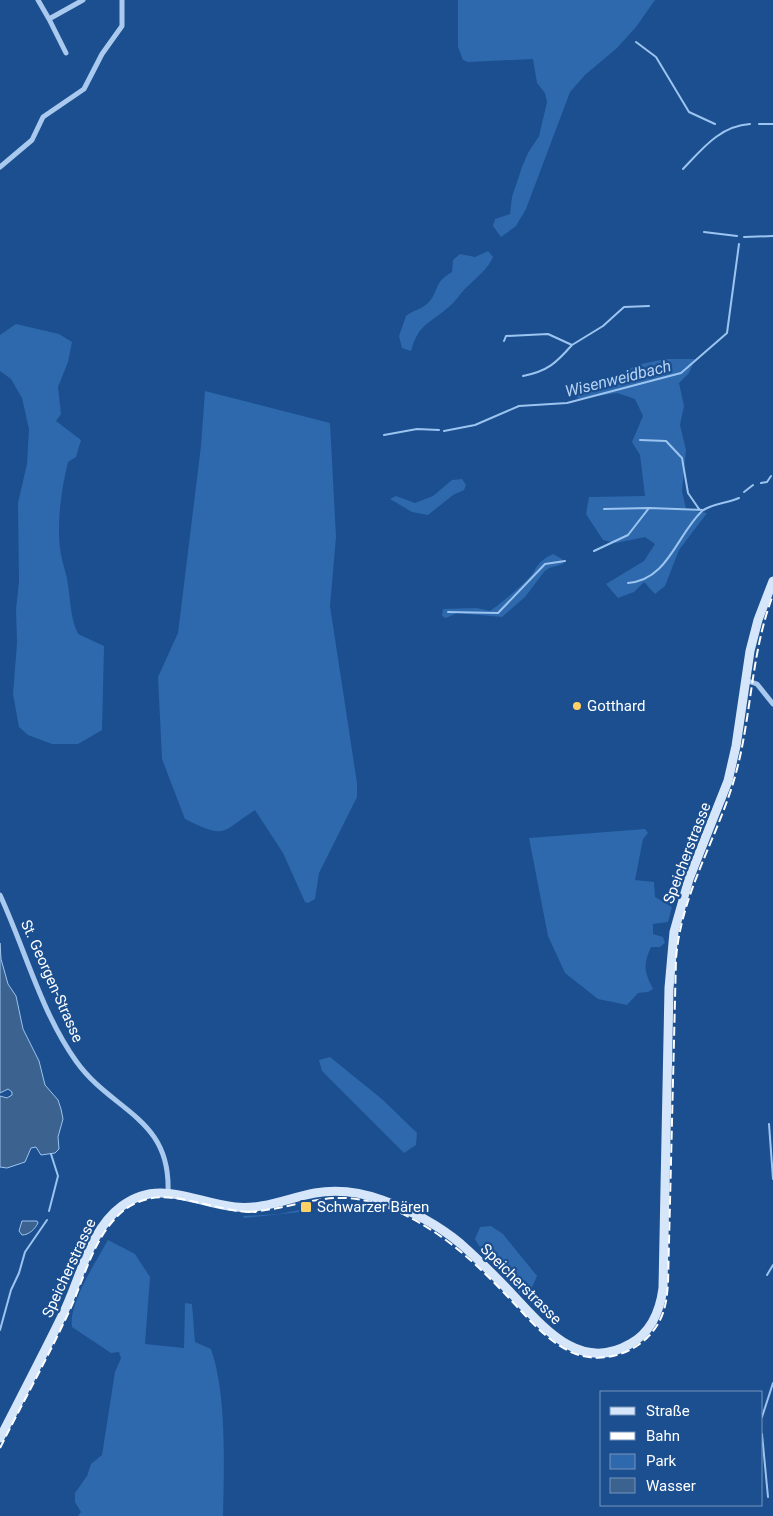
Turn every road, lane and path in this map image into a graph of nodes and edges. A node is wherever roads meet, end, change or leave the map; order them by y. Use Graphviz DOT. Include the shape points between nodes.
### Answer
graph roads {
  1 [pos="38,0"];
  2 [pos="83,0"];
  3 [pos="122,0"];
  4 [pos="49,19"];
  5 [pos="66,53"];
  6 [pos="0,167"];
  7 [pos="773,582"];
  8 [pos="745,680"];
  9 [pos="773,704"];
  10 [pos="0,895"];
  11 [pos="168,1192"];
  12 [pos="0,1438"];
  1 -- 4 [label="street"];
  2 -- 4 [label="street"];
  3 -- 6 [label="street" via="122,26 102,54 84,89 43,117 32,140"];
  4 -- 5 [label="street"];
  7 -- 8 [label="main road, Speicherstrasse" via="755,631"];
  8 -- 9 [label="street" via="757,684"];
  8 -- 11 [label="main road, Speicherstrasse" via="728,781 689,879 674,932 663,1288 655,1318 641,1336 625,1347 606,1352 587,1352 570,1346 542,1326 487,1268 451,1237 418,1215 374,1197 325,1192 244,1208"];
  10 -- 11 [label="street, St. Georgen-Strasse" via="68,1049 83,1071 131,1112 157,1140 168,1167"];
  11 -- 12 [label="main road, Speicherstrasse" via="144,1194 127,1202 102,1226 66,1308"];
}
